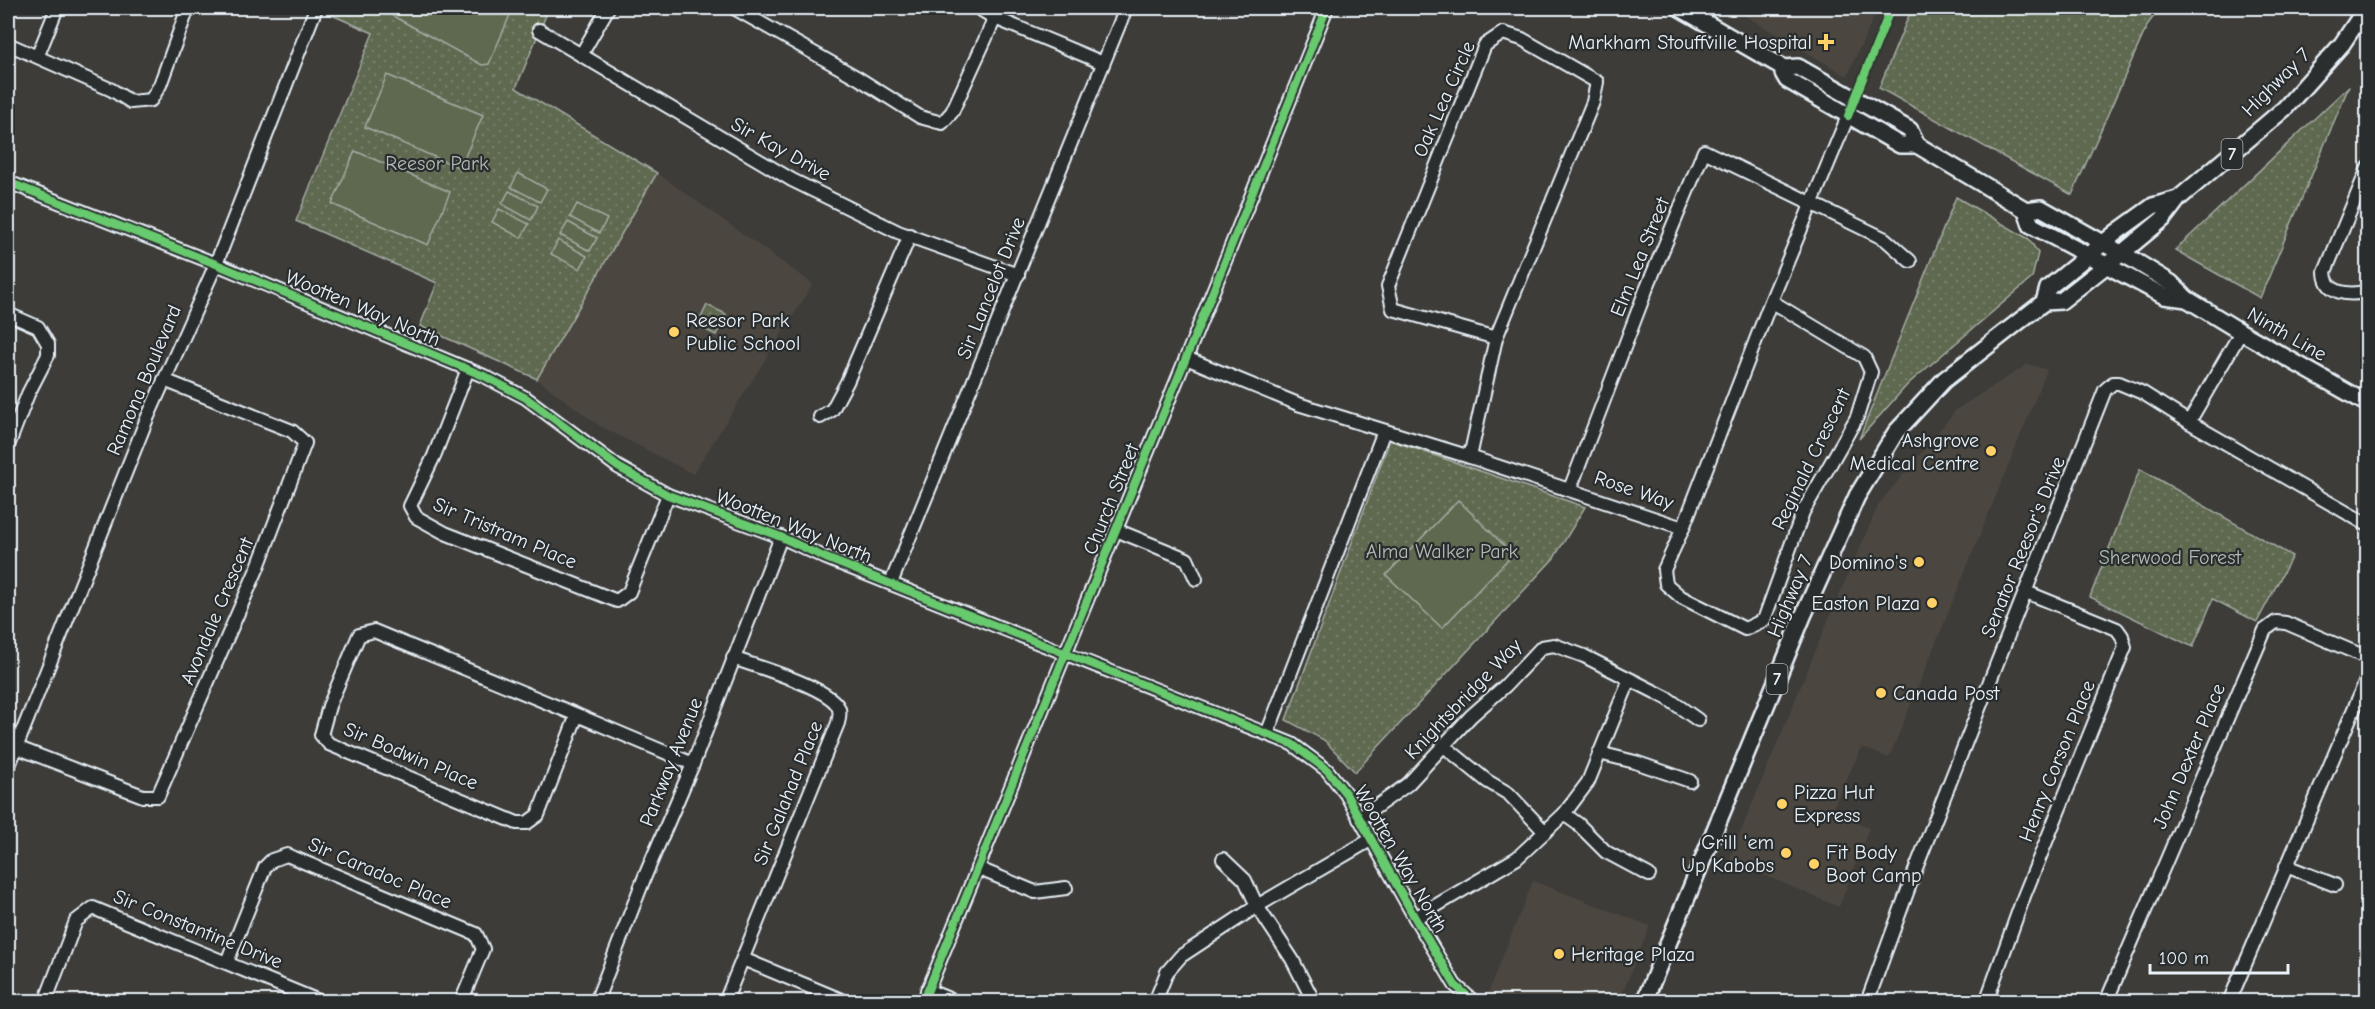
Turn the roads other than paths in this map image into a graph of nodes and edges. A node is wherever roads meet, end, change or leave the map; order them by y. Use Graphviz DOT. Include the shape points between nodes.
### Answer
graph roads {
  1 [pos="57,8"];
  2 [pos="188,8"];
  3 [pos="316,8"];
  4 [pos="608,8"];
  5 [pos="734,8"];
  6 [pos="978,8"];
  7 [pos="1126,8"];
  8 [pos="1327,8"];
  9 [pos="1680,8"];
  10 [pos="2366,8"];
  11 [pos="995,18"];
  12 [pos="539,30"];
  13 [pos="8,44"];
  14 [pos="38,55"];
  15 [pos="581,55"];
  16 [pos="1103,63"];
  17 [pos="1784,69"];
  18 [pos="1848,116"];
  19 [pos="1917,145"];
  20 [pos="2367,168"];
  21 [pos="8,182"];
  22 [pos="2178,199"];
  23 [pos="1811,203"];
  24 [pos="2026,210"];
  25 [pos="910,235"];
  26 [pos="2102,243"];
  27 [pos="2122,253"];
  28 [pos="2088,255"];
  29 [pos="1910,261"];
  30 [pos="216,264"];
  31 [pos="2107,264"];
  32 [pos="1018,274"];
  33 [pos="2366,292"];
  34 [pos="2187,299"];
  35 [pos="1771,301"];
  36 [pos="2044,302"];
  37 [pos="8,314"];
  38 [pos="2241,333"];
  39 [pos="1496,338"];
  40 [pos="1186,358"];
  41 [pos="468,369"];
  42 [pos="164,380"];
  43 [pos="2367,404"];
  44 [pos="820,417"];
  45 [pos="2189,422"];
  46 [pos="1384,431"];
  47 [pos="8,446"];
  48 [pos="1470,457"];
  49 [pos="1570,489"];
  50 [pos="668,495"];
  51 [pos="2367,525"];
  52 [pos="1683,528"];
  53 [pos="1116,530"];
  54 [pos="781,537"];
  55 [pos="1196,579"];
  56 [pos="891,583"];
  57 [pos="2026,592"];
  58 [pos="1065,653"];
  59 [pos="733,658"];
  60 [pos="2367,658"];
  61 [pos="2367,676"];
  62 [pos="1629,681"];
  63 [pos="577,715"];
  64 [pos="1698,720"];
  65 [pos="1268,734"];
  66 [pos="1444,746"];
  67 [pos="16,747"];
  68 [pos="1599,753"];
  69 [pos="693,764"];
  70 [pos="8,768"];
  71 [pos="1690,781"];
  72 [pos="1564,814"];
  73 [pos="1359,819"];
  74 [pos="1545,832"];
  75 [pos="1372,839"];
  76 [pos="1223,859"];
  77 [pos="2286,866"];
  78 [pos="977,868"];
  79 [pos="1649,875"];
  80 [pos="2335,885"];
  81 [pos="1066,888"];
  82 [pos="1257,906"];
  83 [pos="1414,918"];
  84 [pos="743,959"];
  85 [pos="227,962"];
  86 [pos="925,996"];
  87 [pos="1646,1001"];
  88 [pos="45,1002"];
  89 [pos="321,1002"];
  90 [pos="461,1002"];
  91 [pos="596,1002"];
  92 [pos="725,1002"];
  93 [pos="846,1002"];
  94 [pos="956,1002"];
  95 [pos="1155,1002"];
  96 [pos="1314,1002"];
  97 [pos="1474,1002"];
  98 [pos="1867,1002"];
  99 [pos="1986,1002"];
  100 [pos="2106,1002"];
  101 [pos="2229,1002"];
  1 -- 14 [label="street"];
  2 -- 14 [label="street" via="151,100 131,102"];
  3 -- 30 [label="street, Ramona Boulevard"];
  4 -- 15 [label="street"];
  5 -- 11 [label="street" via="920,117 942,123 952,112"];
  6 -- 11 [label="street"];
  7 -- 16 [label="street, Sir Lancelot Drive"];
  8 -- 40 [label="street, Church Street"];
  9 -- 17 [label="main road, Ninth Line"];
  10 -- 22 [label="main road, Highway 7 / 7" via="2342,44 2285,108"];
  11 -- 16 [label="street"];
  12 -- 15 [label="street, Sir Kay Drive"];
  13 -- 14 [label="street"];
  15 -- 25 [label="street, Sir Kay Drive" via="792,180"];
  16 -- 32 [label="street, Sir Lancelot Drive"];
  17 -- 18 [label="main road, Ninth Line" via="1787,80"];
  17 -- 19 [label="main road, Ninth Line" via="1797,67 1910,130"];
  18 -- 19 [label="main road, Ninth Line" via="1900,144"];
  18 -- 23 [label="street, Rose Way"];
  19 -- 24 [label="main road, Ninth Line"];
  20 -- 33 [label="street" via="2325,272 2327,282 2338,292"];
  21 -- 30 [label="street, Wootten Way North"];
  22 -- 26 [label="main road, Highway 7 / 7" via="2152,206"];
  22 -- 27 [label="main road, Highway 7 / 7" via="2163,219"];
  23 -- 29 [label="street" via="1885,239"];
  23 -- 35 [label="street, Rose Way"];
  23 -- 49 [label="street, Elm Lea Street" via="1704,151"];
  24 -- 26 [label="main road, Ninth Line" via="2041,208"];
  24 -- 28 [label="main road, Ninth Line" via="2031,225"];
  25 -- 32 [label="street, Sir Kay Drive"];
  25 -- 44 [label="street" via="847,382 832,410"];
  26 -- 27 [label="main road, Ninth Line"];
  26 -- 28 [label="main road, Highway 7 / 7"];
  27 -- 31 [label="main road, Highway 7 / 7"];
  27 -- 34 [label="main road, Ninth Line" via="2171,283"];
  28 -- 31 [label="main road, Ninth Line"];
  28 -- 36 [label="main road, Highway 7 / 7" via="2048,288"];
  30 -- 41 [label="street, Wootten Way North"];
  30 -- 42 [label="street, Ramona Boulevard"];
  31 -- 34 [label="main road, Ninth Line" via="2164,296"];
  31 -- 36 [label="main road, Highway 7 / 7" via="2061,301"];
  32 -- 56 [label="street, Sir Lancelot Drive"];
  34 -- 38 [label="main road, Ninth Line"];
  35 -- 52 [label="street, Rose Way"];
  35 -- 52 [label="street, Reginald Crescent" via="1864,357 1871,372 1857,417 1803,512 1764,620 1745,629 1681,597 1665,584 1664,570"];
  36 -- 87 [label="main road, Highway 7 / 7" via="1944,380 1896,432 1857,496 1803,616"];
  37 -- 47 [label="street" via="38,327 48,344 48,355"];
  38 -- 43 [label="main road, Ninth Line"];
  38 -- 45 [label="street"];
  39 -- 39 [label="street, Oak Lea Circle" via="1393,309 1388,286 1485,45 1503,33 1522,39 1597,82 1593,102"];
  39 -- 48 [label="street, Oak Lea Circle"];
  40 -- 46 [label="street, Rose Way" via="1298,404"];
  40 -- 53 [label="street, Church Street"];
  41 -- 50 [label="street, Wootten Way North" via="526,398 618,467"];
  41 -- 50 [label="street, Sir Tristram Place" via="410,506 416,517 446,533 617,601 629,592"];
  42 -- 67 [label="street, Ramona Boulevard"];
  42 -- 67 [label="street, Avondale Crescent" via="292,431 305,443 258,567 158,796 143,796"];
  45 -- 51 [label="street, Senator Reesor's Drive"];
  45 -- 57 [label="street, Senator Reesor's Drive" via="2125,384 2108,386"];
  46 -- 48 [label="street, Rose Way"];
  46 -- 65 [label="street"];
  48 -- 49 [label="street, Rose Way"];
  49 -- 52 [label="street, Rose Way"];
  50 -- 54 [label="street, Wootten Way North"];
  53 -- 55 [label="street" via="1187,559"];
  53 -- 58 [label="street, Church Street"];
  54 -- 56 [label="street, Wootten Way North"];
  54 -- 59 [label="street, Parkway Avenue"];
  56 -- 58 [label="street, Wootten Way North"];
  57 -- 98 [label="street, Senator Reesor's Drive"];
  57 -- 99 [label="street, Henry Corson Place" via="2116,629 2125,647 2024,896"];
  58 -- 65 [label="street, Wootten Way North"];
  58 -- 78 [label="street, Church Street"];
  59 -- 69 [label="street, Parkway Avenue"];
  59 -- 84 [label="street, Sir Galahad Place" via="822,691 839,709 838,723"];
  60 -- 100 [label="street, John Dexter Place" via="2286,623 2276,622 2265,630"];
  61 -- 77 [label="street"];
  62 -- 64 [label="street, Knightsbridge Way" via="1667,699"];
  62 -- 66 [label="street, Knightsbridge Way" via="1584,656 1554,645 1542,647"];
  62 -- 68 [label="street"];
  63 -- 63 [label="street, Sir Bodwin Place" via="538,814 527,823 516,822 329,744 321,735 359,635 374,631"];
  63 -- 69 [label="street, Sir Bodwin Place"];
  65 -- 73 [label="street, Wootten Way North" via="1292,744 1327,770"];
  66 -- 73 [label="street, Knightsbridge Way" via="1408,784"];
  66 -- 74 [label="street" via="1509,795"];
  67 -- 70 [label="street, Ramona Boulevard"];
  68 -- 71 [label="street"];
  68 -- 72 [label="street" via="1588,782"];
  69 -- 91 [label="street, Parkway Avenue"];
  72 -- 74 [label="street"];
  72 -- 79 [label="street" via="1606,852"];
  73 -- 75 [label="street, Wootten Way North"];
  74 -- 83 [label="street" via="1517,858"];
  75 -- 82 [label="street"];
  75 -- 83 [label="street, Wootten Way North"];
  76 -- 82 [label="street" via="1245,880"];
  77 -- 80 [label="street"];
  77 -- 101 [label="street"];
  78 -- 81 [label="street" via="1035,892"];
  78 -- 86 [label="street, Church Street"];
  82 -- 95 [label="street" via="1181,956 1167,972"];
  82 -- 96 [label="street" via="1292,959"];
  83 -- 97 [label="street, Wootten Way North" via="1455,985"];
  84 -- 92 [label="street, Sir Galahad Place"];
  84 -- 93 [label="street"];
  85 -- 88 [label="street, Sir Constantine Drive" via="93,908 76,921"];
  85 -- 89 [label="street, Sir Constantine Drive"];
  85 -- 90 [label="street, Sir Caradoc Place" via="265,867 287,855 476,934 483,949"];
  86 -- 94 [label="street"];
}
